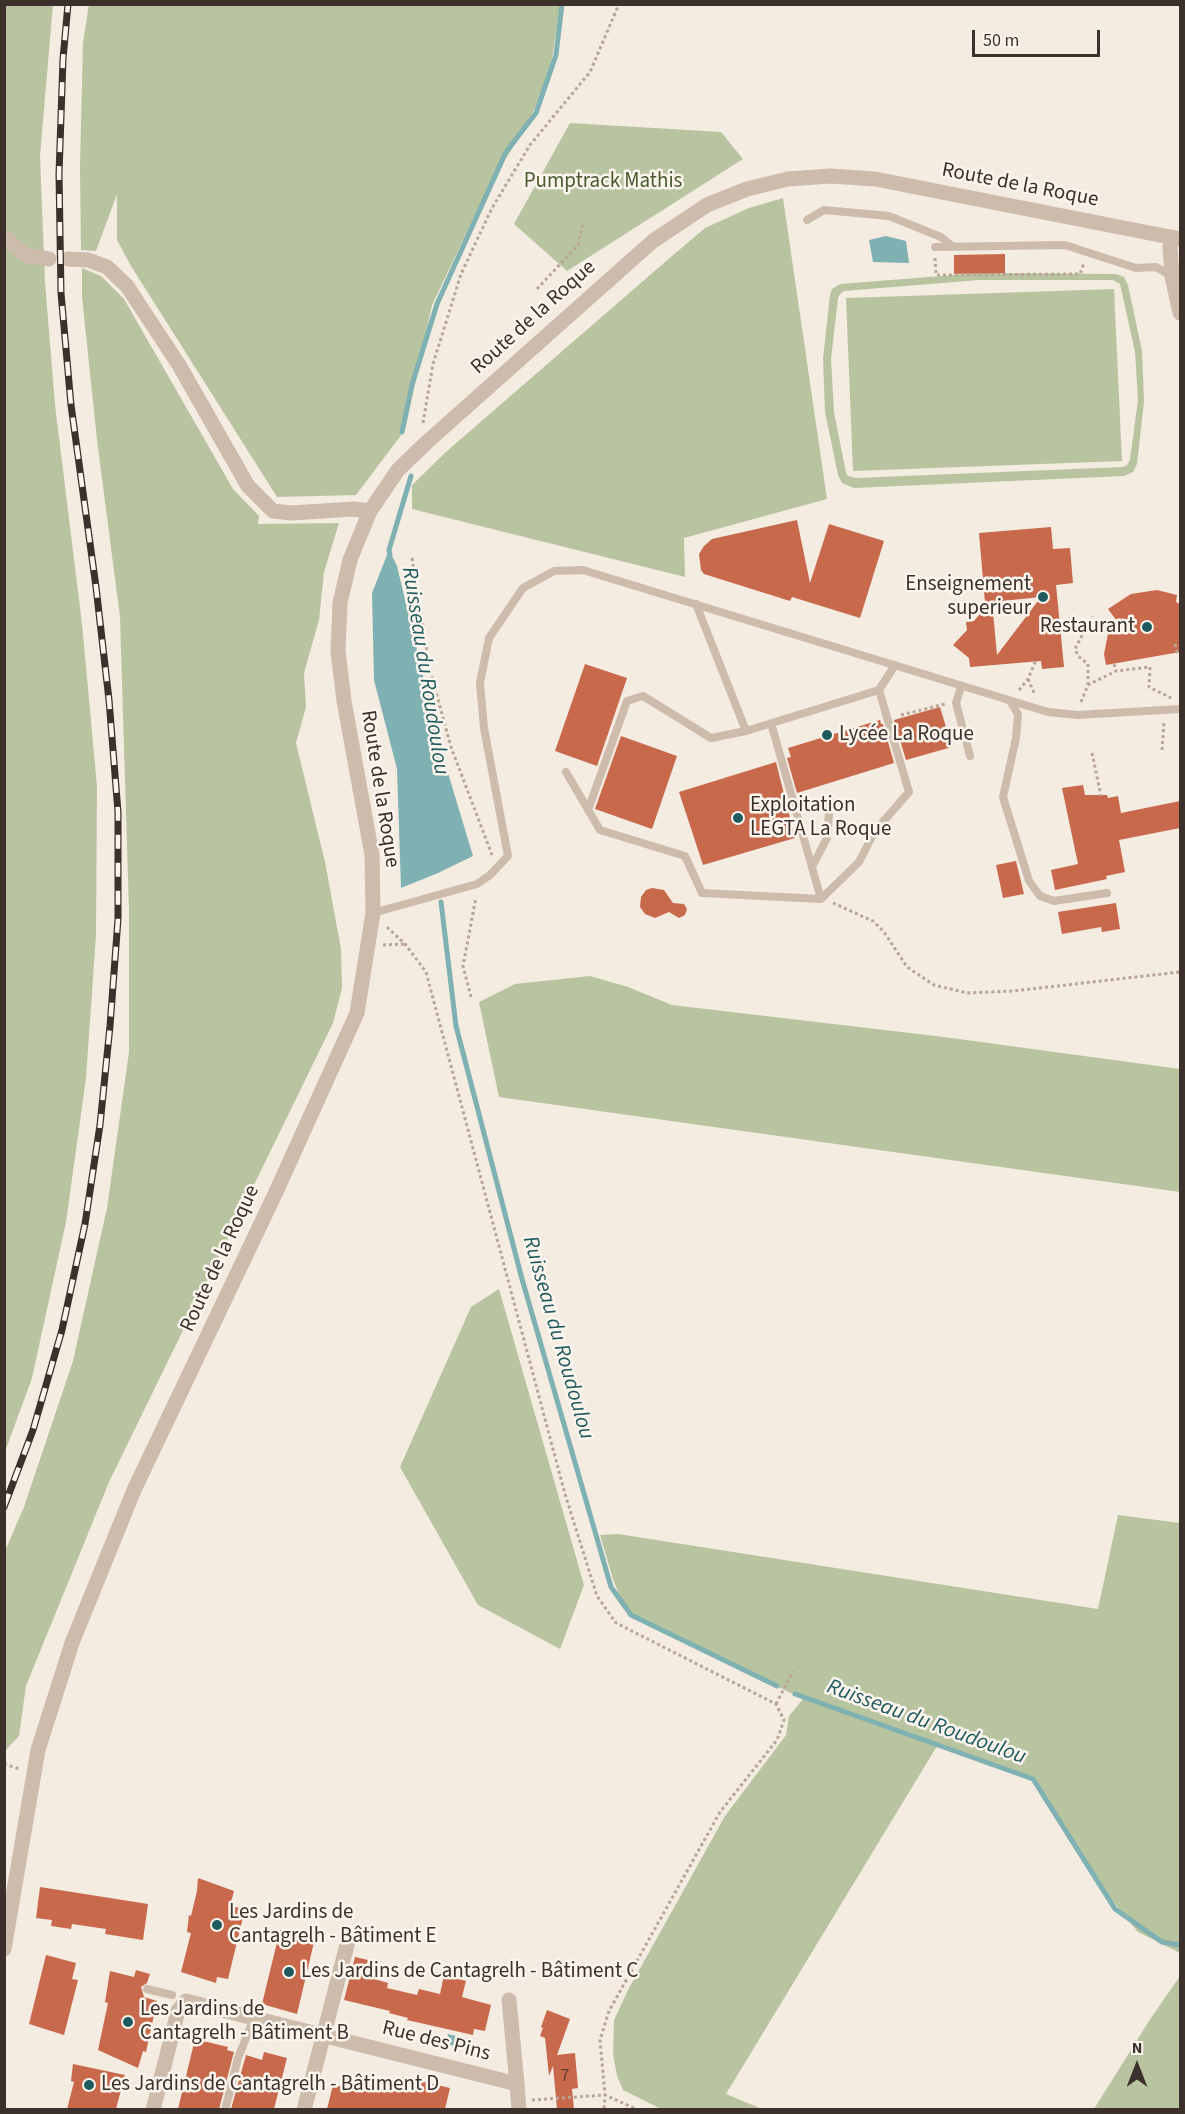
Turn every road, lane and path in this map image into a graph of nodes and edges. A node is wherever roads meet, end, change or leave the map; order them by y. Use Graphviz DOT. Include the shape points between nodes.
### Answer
graph roads {
  1 [pos="619,4"];
  2 [pos="807,220"];
  3 [pos="583,223"];
  4 [pos="4,237"];
  5 [pos="1176,238"];
  6 [pos="952,246"];
  7 [pos="935,248"];
  8 [pos="49,259"];
  9 [pos="68,259"];
  10 [pos="1086,260"];
  11 [pos="1176,278"];
  12 [pos="537,289"];
  13 [pos="1180,313"];
  14 [pos="423,427"];
  15 [pos="370,511"];
  16 [pos="412,558"];
  17 [pos="696,604"];
  18 [pos="1092,616"];
  19 [pos="1178,647"];
  20 [pos="1180,654"];
  21 [pos="1036,660"];
  22 [pos="1114,664"];
  23 [pos="896,665"];
  24 [pos="1116,671"];
  25 [pos="1088,685"];
  26 [pos="961,687"];
  27 [pos="879,690"];
  28 [pos="1010,701"];
  29 [pos="939,704"];
  30 [pos="1179,709"];
  31 [pos="901,715"];
  32 [pos="1078,715"];
  33 [pos="771,723"];
  34 [pos="1164,724"];
  35 [pos="746,731"];
  36 [pos="1162,750"];
  37 [pos="1092,753"];
  38 [pos="970,756"];
  39 [pos="566,772"];
  40 [pos="1101,795"];
  41 [pos="830,800"];
  42 [pos="588,810"];
  43 [pos="812,867"];
  44 [pos="497,868"];
  45 [pos="477,884"];
  46 [pos="1107,893"];
  47 [pos="821,899"];
  48 [pos="373,913"];
  49 [pos="1180,972"];
  50 [pos="471,997"];
  51 [pos="793,1671"];
  52 [pos="776,1704"];
  53 [pos="347,1945"];
  54 [pos="4,1949"];
  55 [pos="147,1989"];
  56 [pos="171,1995"];
  57 [pos="508,2000"];
  58 [pos="254,2018"];
  59 [pos="324,2036"];
  60 [pos="517,2085"];
  61 [pos="605,2095"];
  62 [pos="519,2105"];
  63 [pos="153,2109"];
  64 [pos="225,2109"];
  65 [pos="304,2109"];
  66 [pos="604,2109"];
  67 [pos="638,2109"];
  1 -- 14 [label="path" via="590,72 530,145 492,208 461,274 433,364"];
  2 -- 6 [label="lane" via="824,210 888,216 942,237"];
  3 -- 12 [label="path" via="578,245"];
  4 -- 8 [label="street" via="27,256"];
  5 -- 11 [label="street" via="1170,247"];
  5 -- 15 [label="street, Route de la Roque" via="875,179 788,179 747,189 706,205 653,241 427,442 399,470"];
  6 -- 7 [label="lane"];
  6 -- 11 [label="lane" via="1065,245 1136,268 1156,267"];
  7 -- 10 [label="path" via="936,275 1080,274"];
  9 -- 15 [label="street" via="88,260 107,267 127,286 179,365 248,486 273,511"];
  11 -- 13 [label="street"];
  15 -- 48 [label="street, Route de la Roque" via="350,560 340,603 338,651 372,855"];
  16 -- 44 [label="path" via="430,670 451,747"];
  17 -- 23 [label="lane"];
  17 -- 35 [label="lane"];
  17 -- 44 [label="lane" via="583,570 554,571 523,588 489,638 480,683 484,728 508,856"];
  18 -- 25 [label="path" via="1075,649 1088,664"];
  19 -- 20 [label="path"];
  21 -- 28 [label="path" via="1028,679"];
  22 -- 24 [label="path"];
  23 -- 26 [label="lane"];
  23 -- 27 [label="lane"];
  24 -- 25 [label="path"];
  24 -- 30 [label="path" via="1150,667 1149,687 1169,696"];
  25 -- 32 [label="path"];
  26 -- 28 [label="lane"];
  26 -- 38 [label="lane" via="956,703"];
  27 -- 33 [label="lane"];
  27 -- 47 [label="lane" via="909,792 875,831 859,862"];
  28 -- 32 [label="lane" via="1048,712"];
  28 -- 46 [label="lane" via="1018,714 1003,798 1029,881 1040,896 1054,902"];
  29 -- 31 [label="path"];
  30 -- 32 [label="lane"];
  33 -- 35 [label="lane"];
  33 -- 43 [label="lane"];
  34 -- 36 [label="path"];
  35 -- 42 [label="lane" via="711,738 643,696 627,701"];
  37 -- 40 [label="path"];
  39 -- 42 [label="lane"];
  41 -- 43 [label="lane" via="827,838"];
  42 -- 47 [label="lane" via="600,830 685,856 702,893"];
  43 -- 47 [label="lane"];
  44 -- 45 [label="lane"];
  45 -- 48 [label="lane"];
  45 -- 50 [label="path" via="464,966"];
  47 -- 49 [label="path" via="873,921 907,967 934,985 967,993"];
  48 -- 52 [label="path" via="405,944 426,972 565,1494 597,1596 616,1623"];
  48 -- 54 [label="street, Route de la Roque" via="357,1013 134,1490 72,1643 38,1750"];
  51 -- 52 [label="path"];
  52 -- 61 [label="path" via="784,1720 777,1740 720,1812 609,2012 600,2040"];
  53 -- 59 [label="street"];
  55 -- 56 [label="lane"];
  57 -- 60 [label="street"];
  58 -- 59 [label="street, Rue des Pins"];
  58 -- 63 [label="street, Rue des Pins" via="186,2001 178,2012"];
  58 -- 64 [label="lane" via="238,2058"];
  59 -- 60 [label="street, Rue des Pins"];
  59 -- 65 [label="street"];
  60 -- 62 [label="street"];
  61 -- 62 [label="path"];
  61 -- 66 [label="path"];
  61 -- 67 [label="path"];
}
